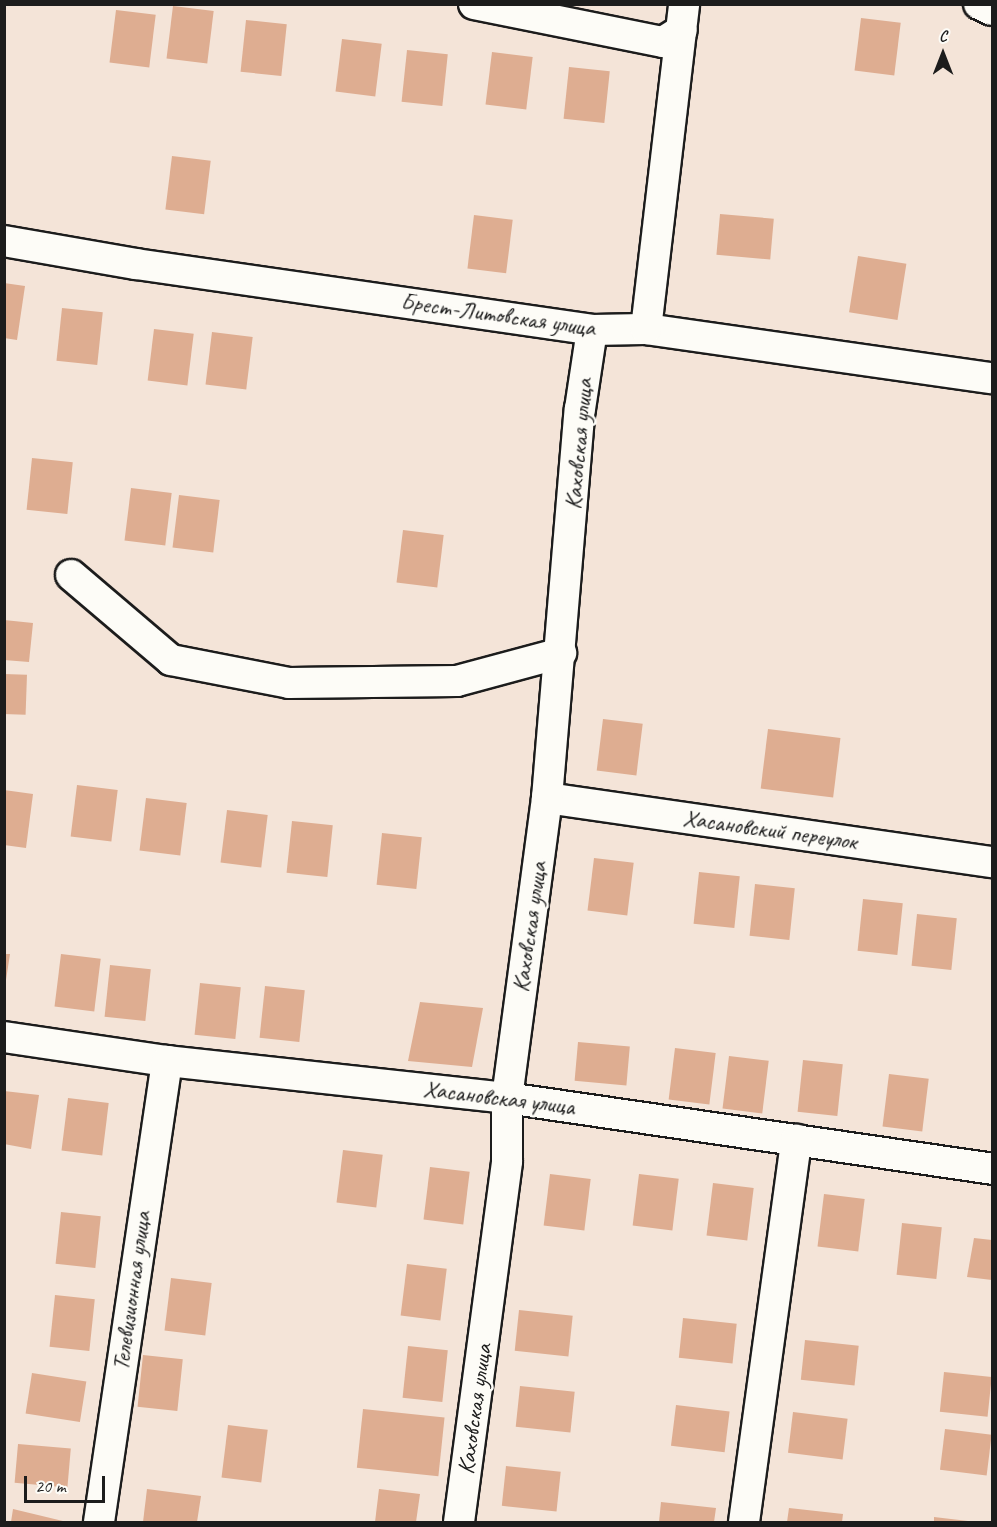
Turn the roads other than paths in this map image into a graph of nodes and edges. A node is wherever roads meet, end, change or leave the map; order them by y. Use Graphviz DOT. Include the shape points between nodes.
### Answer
graph roads {
  1 [pos="474,4"];
  2 [pos="979,4"];
  3 [pos="993,10"];
  4 [pos="683,17"];
  5 [pos="4,241"];
  6 [pos="646,329"];
  7 [pos="592,330"];
  8 [pos="993,378"];
  9 [pos="71,575"];
  10 [pos="561,653"];
  11 [pos="547,798"];
  12 [pos="993,862"];
  13 [pos="4,1037"];
  14 [pos="167,1061"];
  15 [pos="507,1098"];
  16 [pos="796,1140"];
  17 [pos="993,1169"];
  18 [pos="99,1522"];
  19 [pos="459,1522"];
  20 [pos="744,1522"];
  1 -- 4 [label="street" via="663,42"];
  2 -- 3 [label="street"];
  4 -- 6 [label="street"];
  5 -- 7 [label="street, Брест-Литовская улица"];
  6 -- 7 [label="street, Брест-Литовская улица"];
  6 -- 8 [label="street, Брест-Литовская улица"];
  7 -- 10 [label="street, Каховская улица" via="580,409"];
  9 -- 10 [label="street" via="171,660 289,683 457,681"];
  10 -- 11 [label="street, Каховская улица"];
  11 -- 12 [label="street, Хасановский переулок"];
  11 -- 15 [label="street, Каховская улица"];
  13 -- 14 [label="street, Хасановская улица"];
  14 -- 15 [label="street, Хасановская улица"];
  14 -- 18 [label="street, Телевизионная улица"];
  15 -- 16 [label="street, Хасановская улица"];
  15 -- 19 [label="street, Каховская улица" via="507,1161"];
  16 -- 17 [label="street, Хасановская улица"];
  16 -- 20 [label="street"];
}
